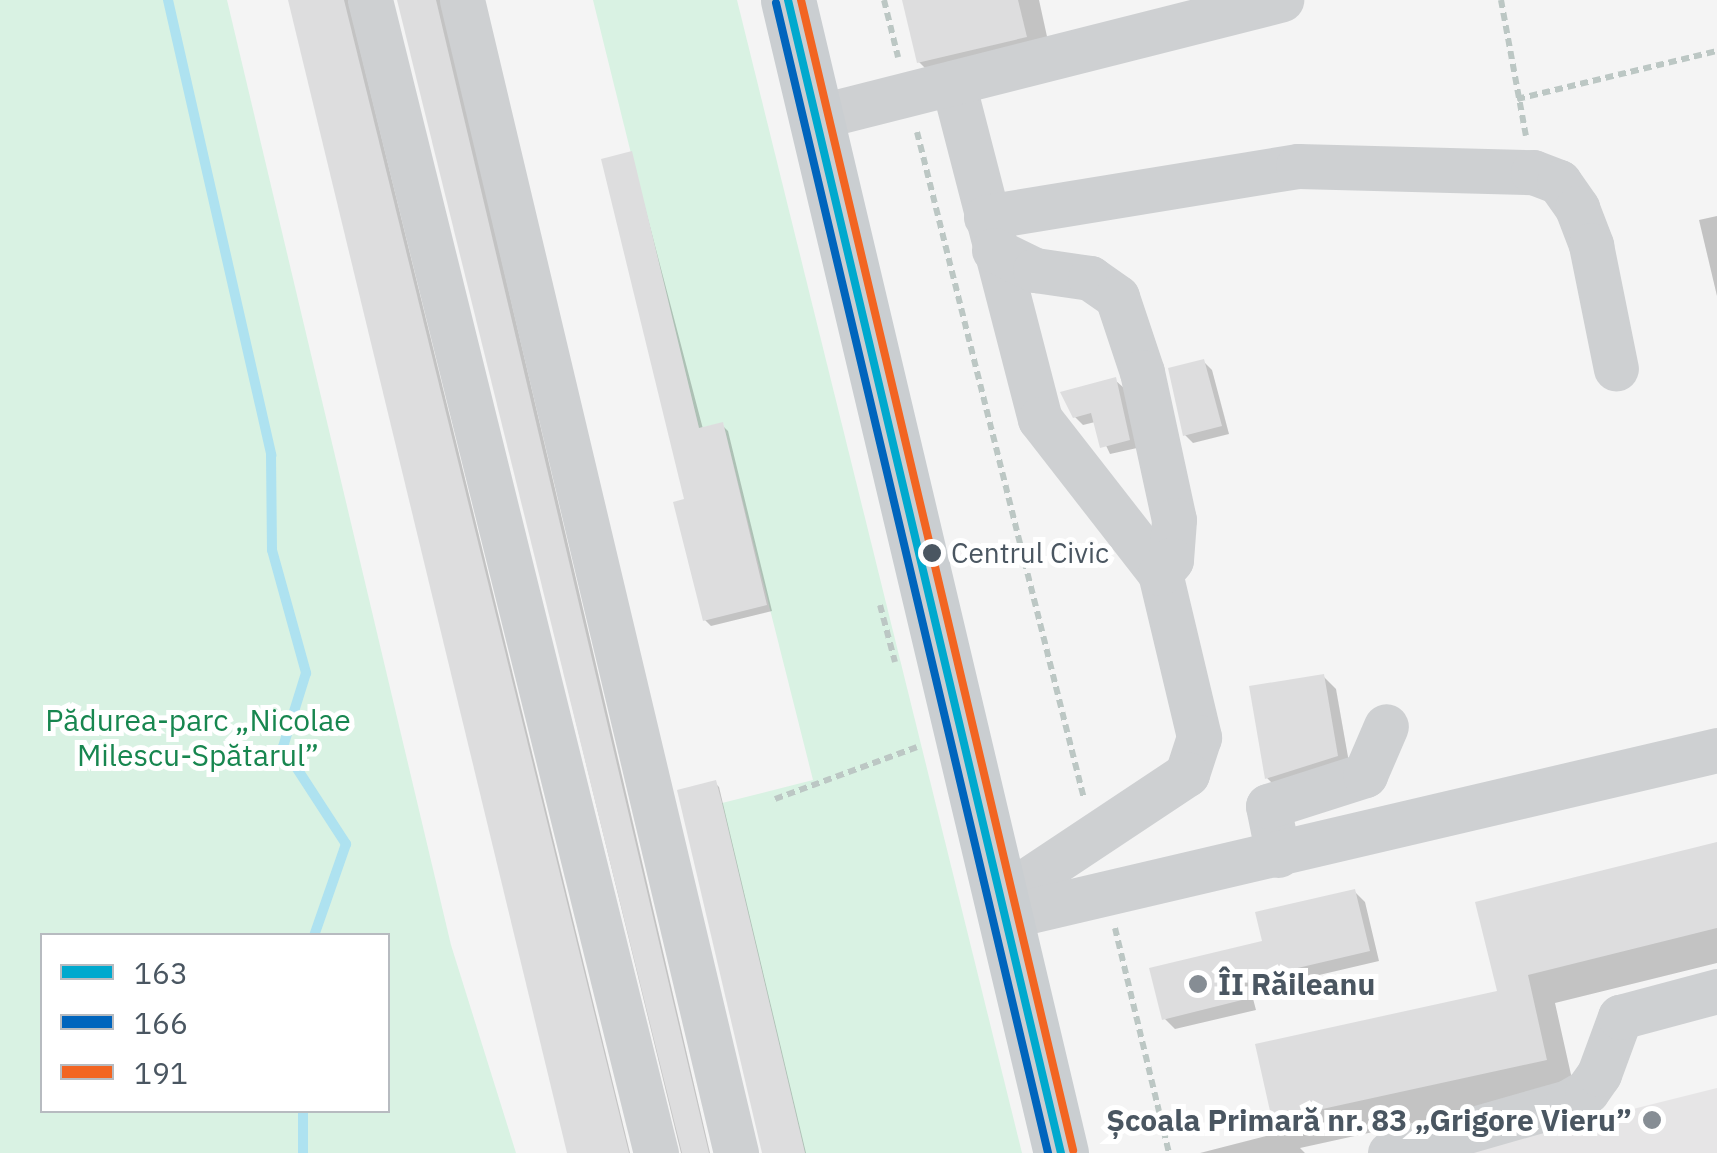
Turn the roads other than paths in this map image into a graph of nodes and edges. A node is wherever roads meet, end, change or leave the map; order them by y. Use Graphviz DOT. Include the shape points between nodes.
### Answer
graph roads {
  1 [pos="370,0"];
  2 [pos="462,0"];
  3 [pos="788,0"];
  4 [pos="1281,0"];
  5 [pos="953,83"];
  6 [pos="816,117"];
  7 [pos="990,234"];
  8 [pos="1616,368"];
  9 [pos="1160,573"];
  10 [pos="1386,726"];
  11 [pos="1717,750"];
  12 [pos="1278,856"];
  13 [pos="1004,918"];
  14 [pos="1717,991"];
  15 [pos="656,1153"];
  16 [pos="736,1153"];
  17 [pos="1061,1153"];
  18 [pos="1390,1153"];
  1 -- 15 [label="lane"];
  2 -- 16 [label="lane"];
  3 -- 6 [label="main road"];
  4 -- 5 [label="lane"];
  5 -- 6 [label="lane"];
  5 -- 7 [label="lane"];
  6 -- 13 [label="main road"];
  7 -- 8 [label="lane" via="1298,166 1533,172 1559,182 1577,208"];
  7 -- 9 [label="lane" via="1040,419"];
  7 -- 9 [label="lane" via="1035,270 1090,278 1116,296 1142,372 1174,520 1171,560"];
  9 -- 13 [label="lane" via="1195,716 1195,758 1160,795 1026,881"];
  10 -- 12 [label="lane" via="1365,775 1268,806"];
  11 -- 12 [label="lane"];
  12 -- 13 [label="lane"];
  13 -- 17 [label="main road"];
  14 -- 18 [label="lane" via="1620,1016 1599,1074 1568,1102"];
}
